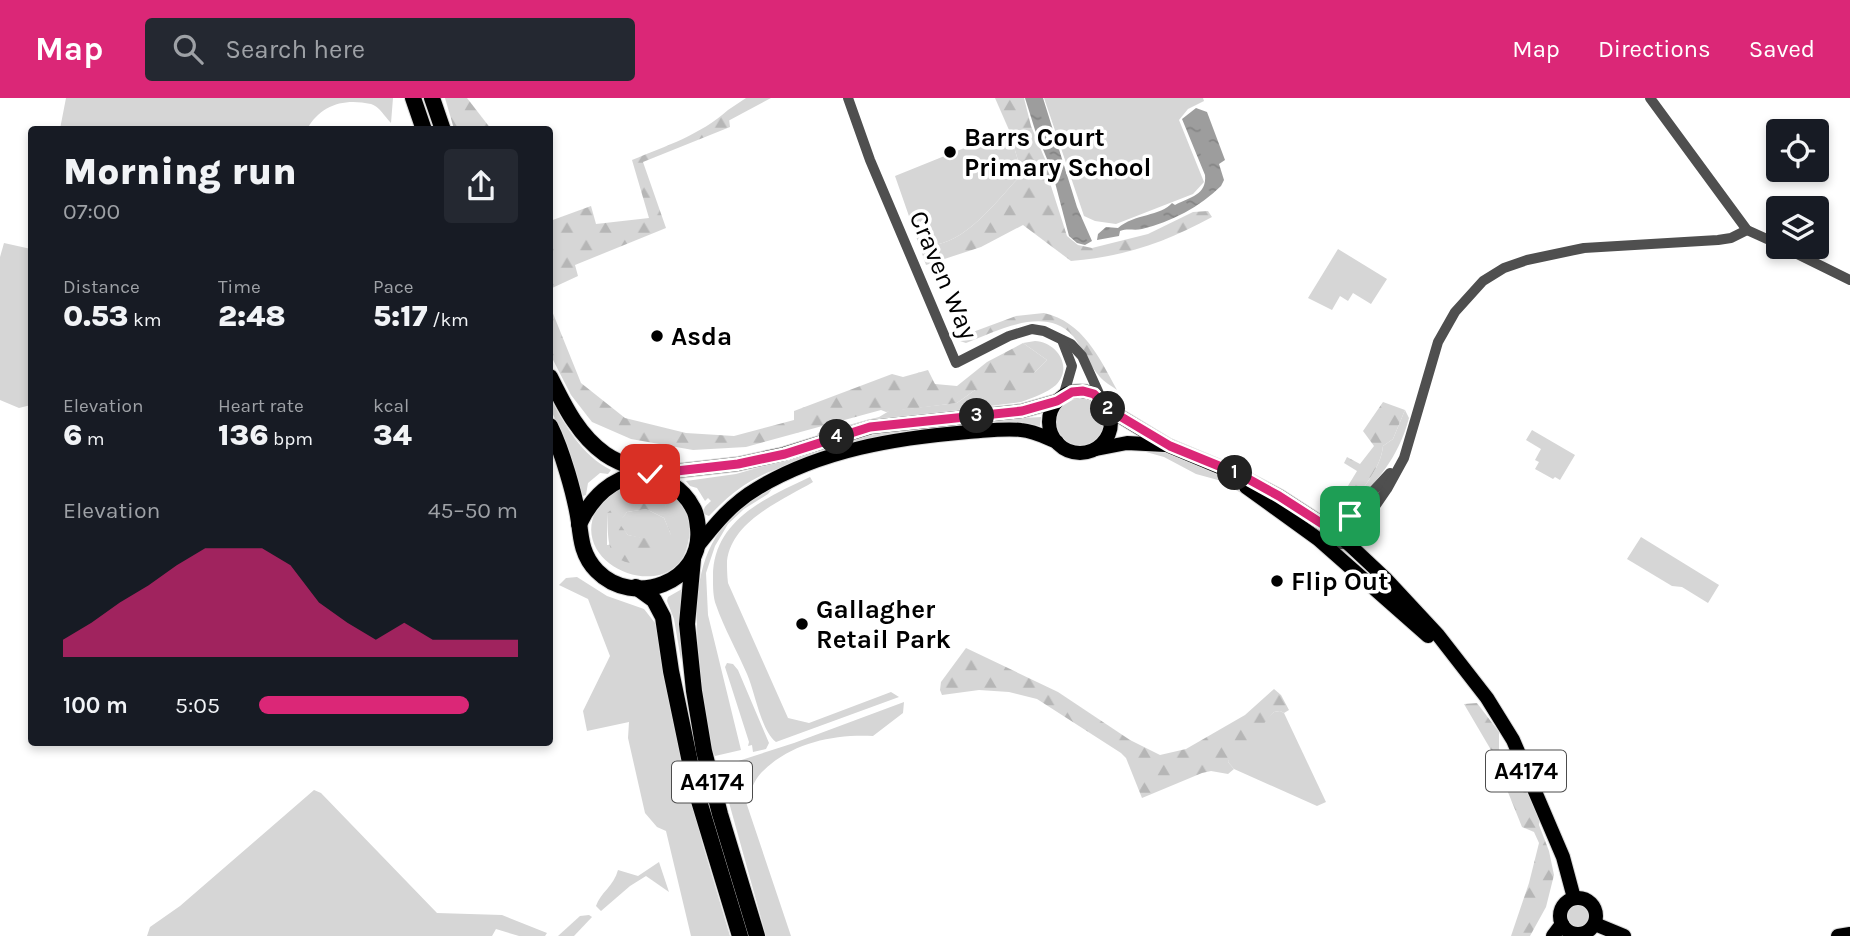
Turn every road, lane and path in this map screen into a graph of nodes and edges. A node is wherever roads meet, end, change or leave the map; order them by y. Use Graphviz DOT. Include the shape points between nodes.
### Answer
graph roads {
  1 [pos="414,98"];
  2 [pos="432,98"];
  3 [pos="848,98"];
  4 [pos="1650,98"];
  5 [pos="423,126"];
  6 [pos="442,126"];
  7 [pos="1747,230"];
  8 [pos="1766,239"];
  9 [pos="1807,259"];
  10 [pos="1850,280"];
  11 [pos="1062,340"];
  12 [pos="553,383"];
  13 [pos="1060,399"];
  14 [pos="1105,404"];
  15 [pos="553,434"];
  16 [pos="1057,442"];
  17 [pos="1170,446"];
  18 [pos="1096,449"];
  19 [pos="1210,463"];
  20 [pos="646,473"];
  21 [pos="579,524"];
  22 [pos="1320,540"];
  23 [pos="1343,541"];
  24 [pos="695,553"];
  25 [pos="636,587"];
  26 [pos="1401,613"];
  27 [pos="1453,657"];
  28 [pos="1574,898"];
  29 [pos="1595,924"];
  30 [pos="1558,930"];
  31 [pos="1850,934"];
  32 [pos="740,936"];
  33 [pos="757,936"];
  34 [pos="1624,936"];
  35 [pos="1838,936"];
  1 -- 5 [label="highway"];
  2 -- 6 [label="highway"];
  3 -- 11 [label="street, Craven Way" via="956,363 1031,329"];
  4 -- 7 [label="street"];
  7 -- 8 [label="street"];
  7 -- 23 [label="street" via="1718,240 1584,248 1527,260 1483,281 1455,312 1438,342 1404,458 1350,516"];
  9 -- 10 [label="street"];
  11 -- 13 [label="street" via="1072,366"];
  11 -- 14 [label="street, Craven Way" via="1082,356"];
  12 -- 20 [label="highway, A4174" via="585,436 608,457"];
  13 -- 14 [label="main road, A4174" via="1083,391"];
  13 -- 16 [label="main road" via="1051,411 1049,426"];
  13 -- 20 [label="main road, A4174" via="1022,411 870,427 738,464"];
  14 -- 17 [label="main road, A4174"];
  14 -- 18 [label="main road" via="1111,429"];
  15 -- 21 [label="highway, A4174"];
  16 -- 18 [label="main road, A4174" via="1071,452"];
  16 -- 24 [label="main road, A4174" via="1011,429 872,444 760,487 722,516"];
  17 -- 18 [label="main road, A4174" via="1127,443"];
  17 -- 19 [label="main road, A4174"];
  19 -- 22 [label="main road, A4174"];
  19 -- 23 [label="main road, A4174" via="1279,496"];
  20 -- 21 [label="highway, A4174" via="614,481 598,494"];
  20 -- 24 [label="highway, A4174" via="687,496 696,514"];
  21 -- 25 [label="highway, A4174" via="583,549 597,571 608,580"];
  22 -- 23 [label="street"];
  22 -- 26 [label="main road, A4174"];
  23 -- 26 [label="main road, A4174" via="1352,559"];
  23 -- 27 [label="main road, A4174" via="1385,578"];
  24 -- 25 [label="highway, A4174" via="678,576 658,588"];
  24 -- 33 [label="highway, A4174" via="687,624 694,691 720,814"];
  25 -- 32 [label="highway, A4174" via="654,600 663,617 696,791"];
  26 -- 27 [label="main road, A4174"];
  27 -- 28 [label="main road, A4174" via="1487,698 1513,740 1563,857"];
  28 -- 29 [label="main road" via="1592,904"];
  28 -- 30 [label="main road" via="1563,906"];
  29 -- 30 [label="main road" via="1580,934"];
  29 -- 34 [label="main road"];
  31 -- 35 [label="main road"];
}
